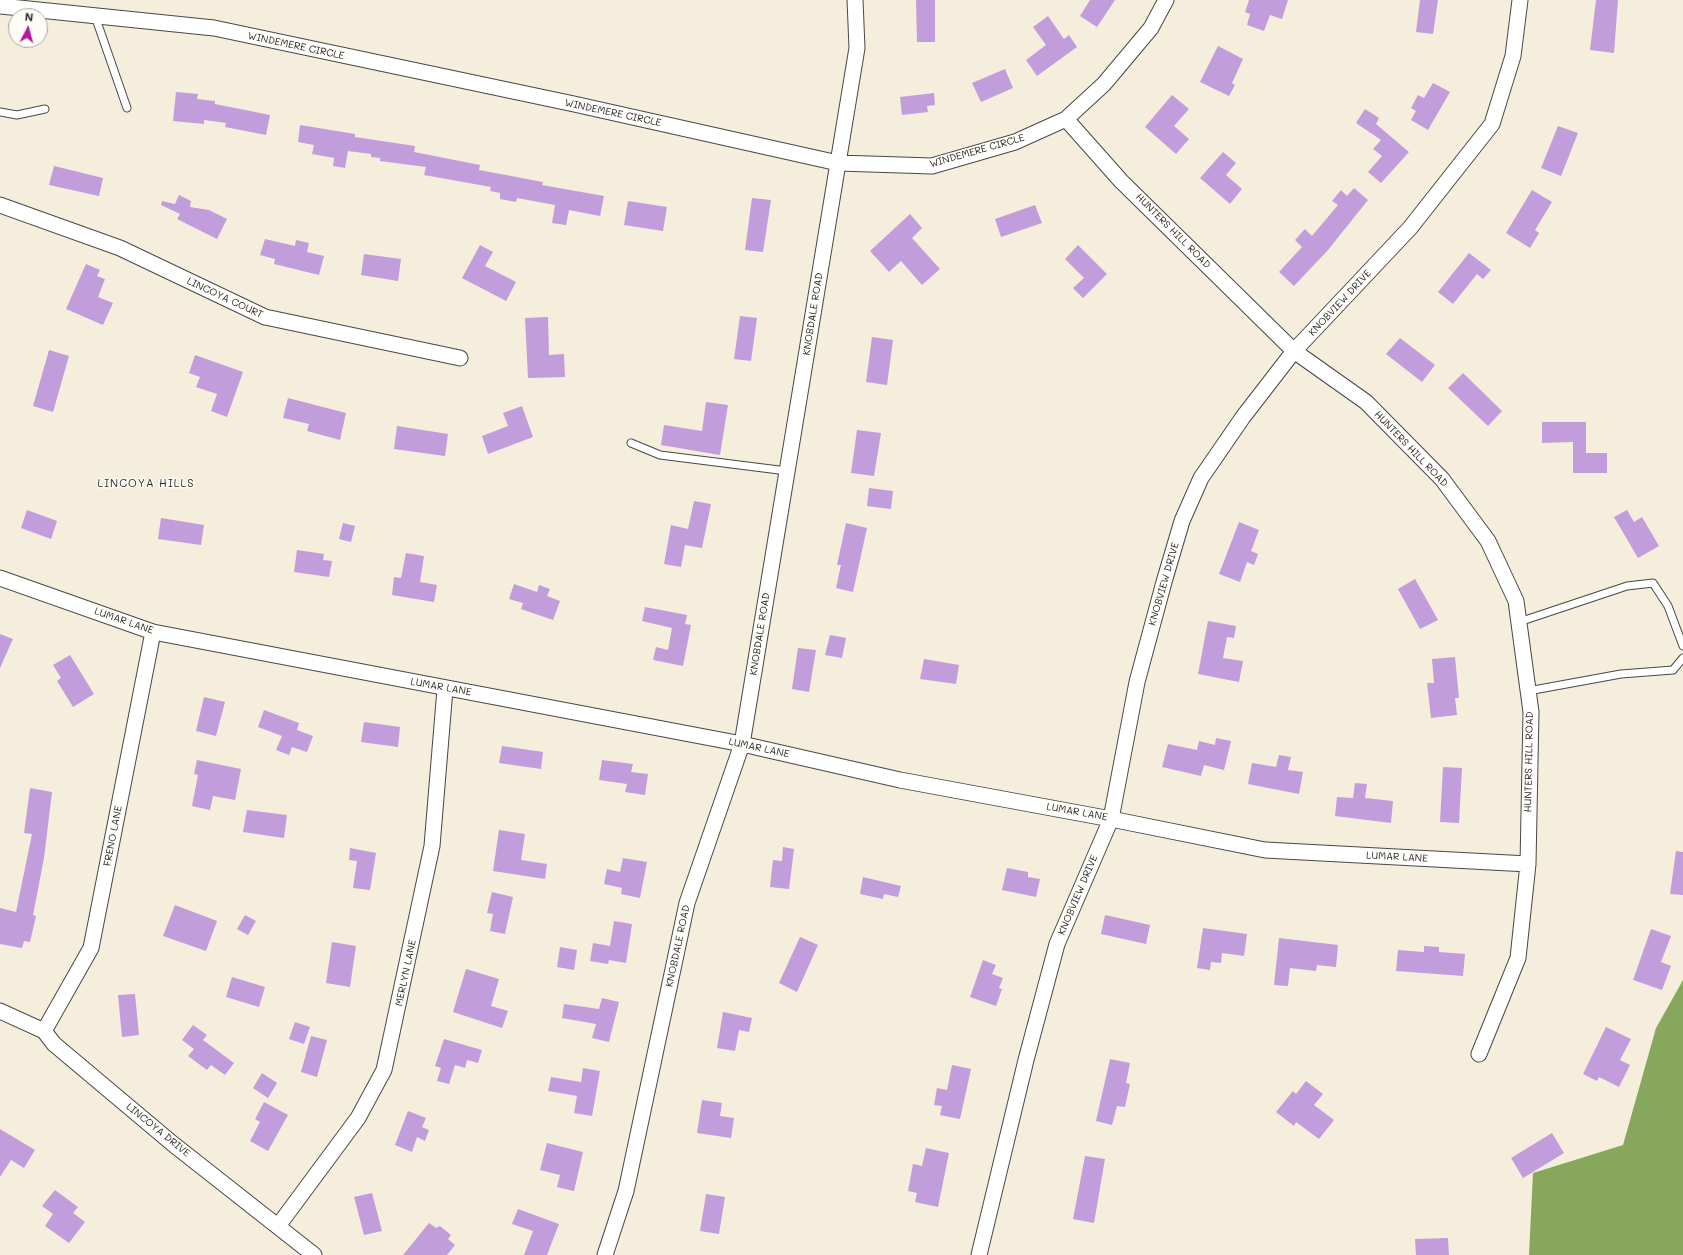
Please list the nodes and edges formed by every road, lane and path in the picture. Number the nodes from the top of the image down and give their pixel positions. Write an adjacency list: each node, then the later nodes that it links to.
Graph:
1 (856, 0): 10 (street, KNOBDALE ROAD)
2 (1166, 0): 9 (street, WINDEMERE CIRCLE)
3 (1520, 0): 12 (street, KNOBVIEW DRIVE)
4 (0, 6): 5 (street, WINDEMERE CIRCLE)
5 (95, 15): 6 (lane); 10 (street, WINDEMERE CIRCLE)
6 (127, 108)
7 (46, 109): 8 (lane)
8 (0, 112)
9 (1066, 119): 10 (street, WINDEMERE CIRCLE); 12 (street, HUNTERS HILL ROAD)
10 (838, 163): 15 (street, KNOBDALE ROAD)
11 (0, 205): 13 (street, LINCOYA COURT)
12 (1294, 351): 17 (street, HUNTERS HILL ROAD); 24 (street, KNOBVIEW DRIVE)
13 (460, 358)
14 (631, 443): 15 (lane)
15 (787, 471): 23 (street, KNOBDALE ROAD)
16 (0, 578): 18 (street, LUMAR LANE)
17 (1519, 622): 19 (lane); 22 (street, HUNTERS HILL ROAD)
18 (154, 632): 21 (street, LUMAR LANE); 27 (street, FRENO LANE)
19 (1683, 646)
20 (1683, 658): 22 (lane)
21 (445, 688): 23 (street, LUMAR LANE); 29 (street, MERLYN LANE)
22 (1528, 691): 25 (street, HUNTERS HILL ROAD)
23 (742, 744): 24 (street, LUMAR LANE); 31 (street, KNOBDALE ROAD)
24 (1111, 818): 25 (street, LUMAR LANE); 32 (street, KNOBVIEW DRIVE)
25 (1528, 864): 28 (street, HUNTERS HILL ROAD)
26 (0, 1011): 27 (street, LINCOYA DRIVE)
27 (44, 1031): 29 (street, LINCOYA DRIVE)
28 (1479, 1054)
29 (278, 1226): 30 (street, LINCOYA DRIVE)
30 (314, 1255)
31 (605, 1255)
32 (979, 1255)

